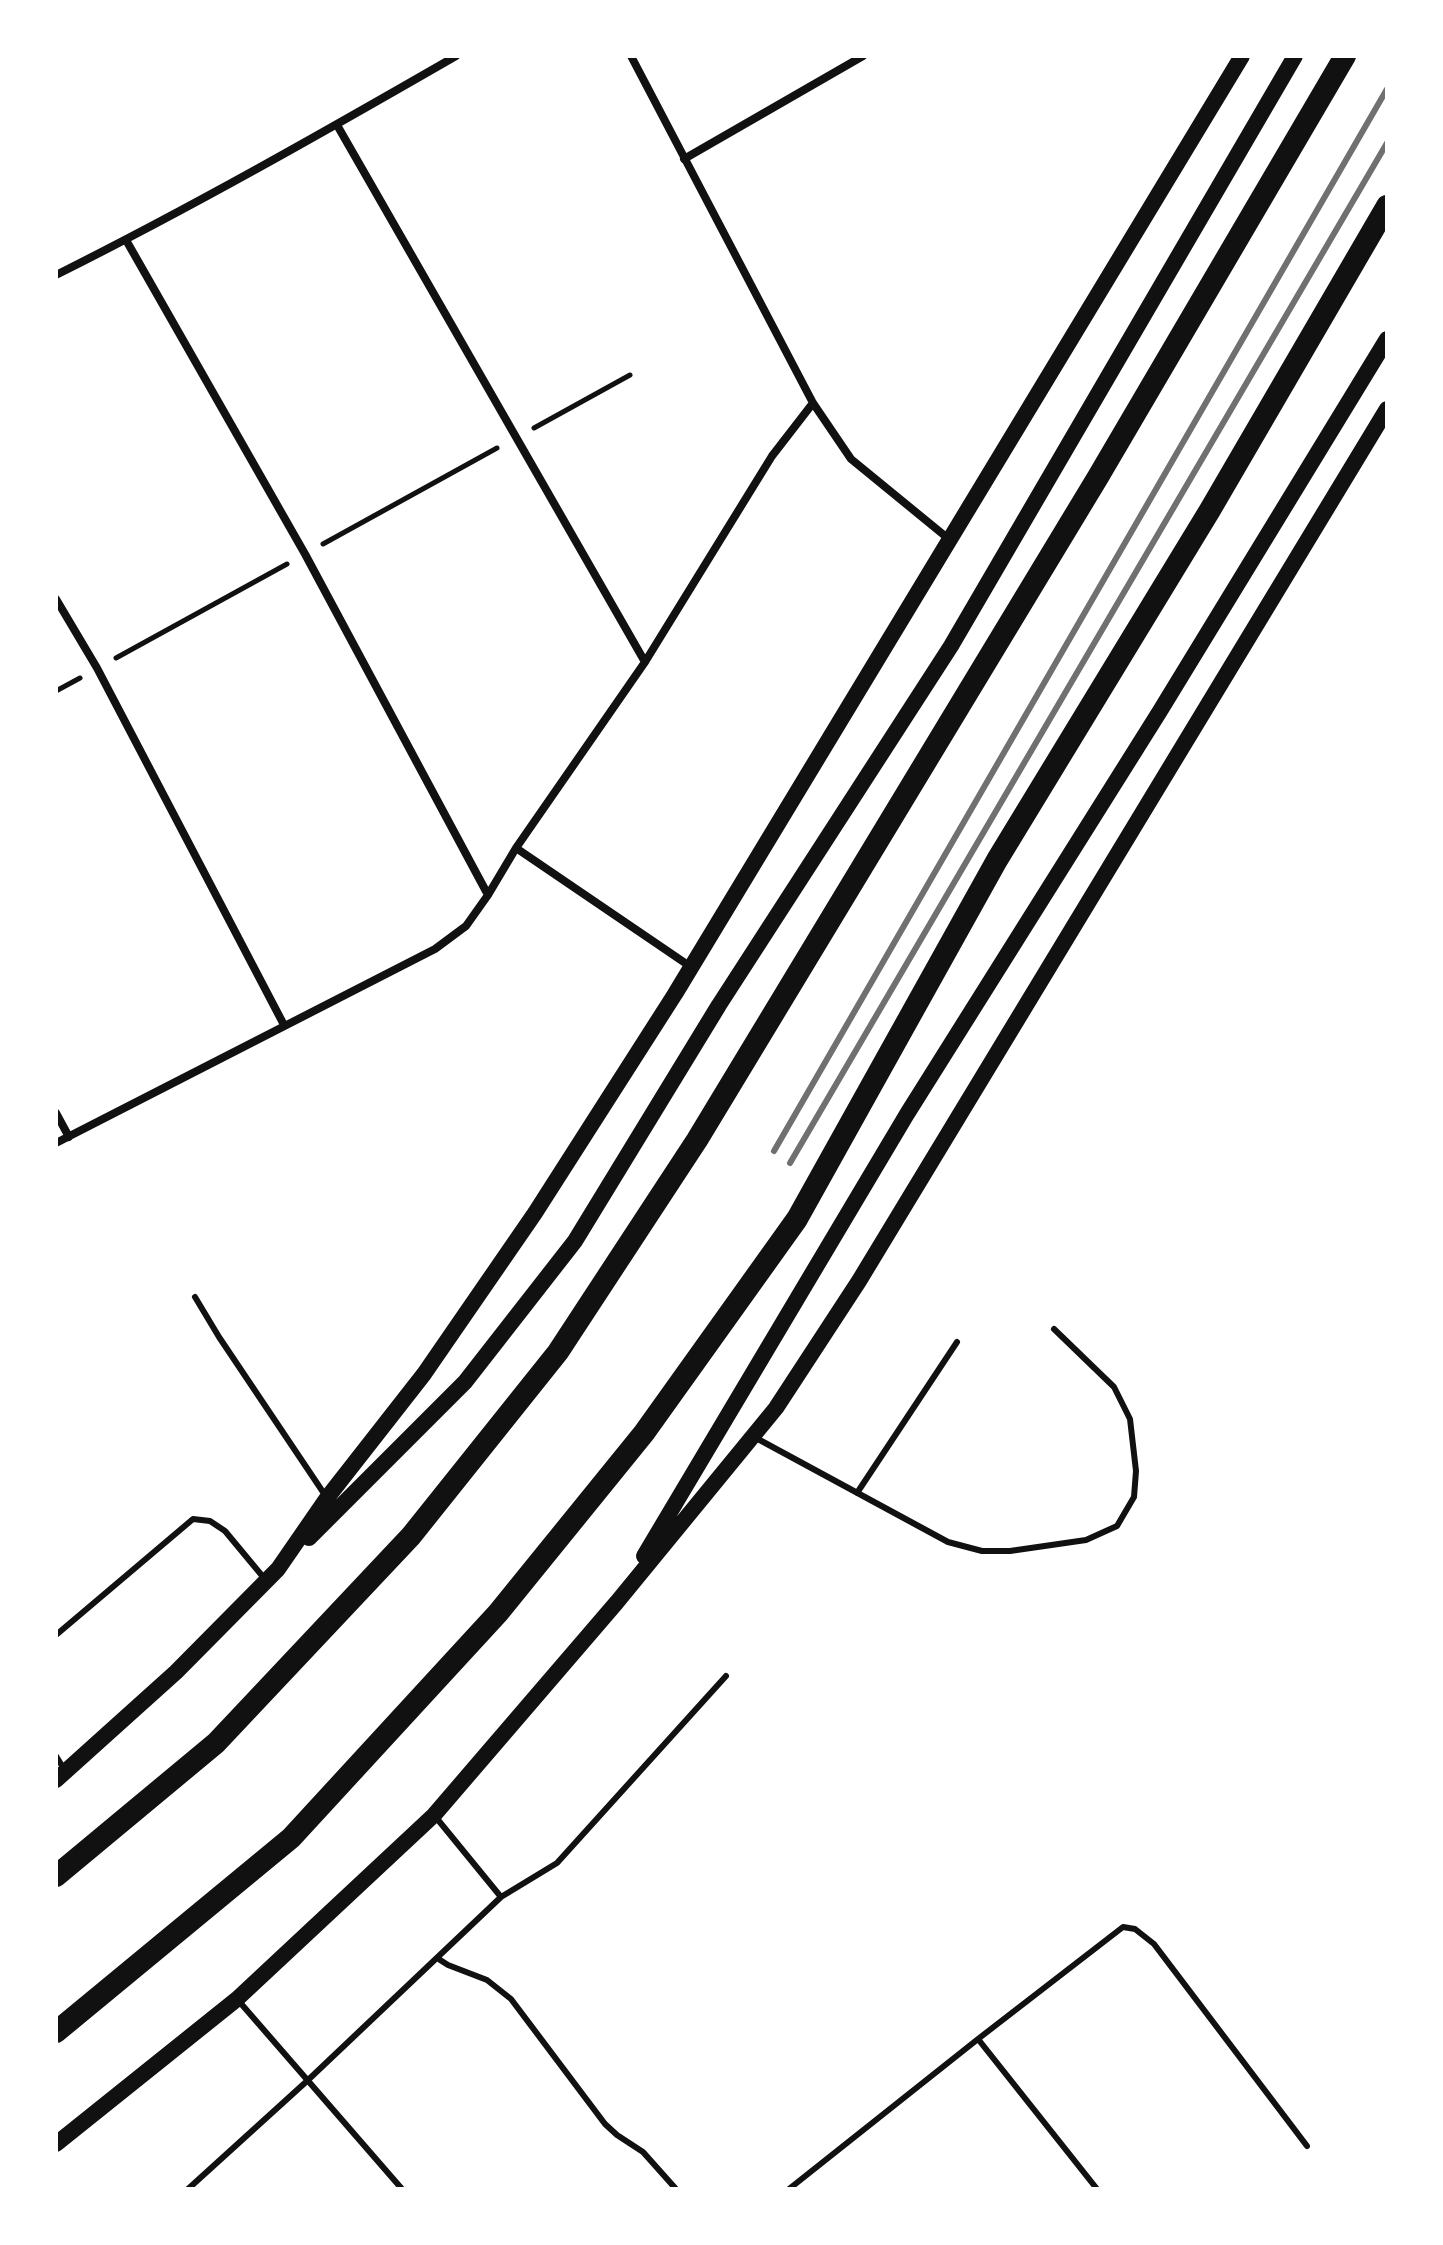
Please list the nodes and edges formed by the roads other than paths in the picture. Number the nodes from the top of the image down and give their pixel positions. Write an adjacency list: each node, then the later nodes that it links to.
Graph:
1 (456, 56): 7 (street)
2 (631, 56): 8 (street)
3 (863, 56): 8 (street)
4 (1242, 56): 15 (main road)
5 (1295, 56): 31 (main road)
6 (1345, 56): 38 (highway)
7 (337, 125): 10 (street); 17 (street)
8 (684, 159): 13 (street)
9 (1387, 206): 42 (highway)
10 (126, 240): 11 (street); 19 (street)
11 (56, 275)
12 (1387, 339): 32 (main road)
13 (813, 403): 15 (street); 17 (street)
14 (1387, 409): 28 (main road)
15 (950, 540): 20 (main road)
16 (56, 599): 21 (street)
17 (645, 662): 18 (street)
18 (516, 848): 19 (street); 20 (street)
19 (488, 895): 21 (street)
20 (691, 967): 30 (main road)
21 (284, 1025): 23 (street)
22 (56, 1113): 23 (street)
23 (69, 1137): 24 (street)
24 (56, 1143)
25 (195, 1297): 30 (lane)
26 (1054, 1329): 29 (lane)
27 (957, 1342): 29 (lane)
28 (753, 1436): 29 (lane); 32 (main road)
29 (857, 1493)
30 (327, 1498): 31 (main road)
31 (272, 1574): 33 (lane); 36 (main road)
32 (617, 1602): 37 (main road)
33 (56, 1635)
34 (726, 1676): 39 (lane)
35 (56, 1756): 36 (lane)
36 (61, 1776)
37 (434, 1815): 39 (lane); 41 (main road)
38 (56, 1876)
39 (501, 1897): 40 (lane)
40 (437, 1958): 44 (lane); 49 (lane)
41 (237, 1999): 44 (lane); 45 (main road)
42 (56, 2032)
43 (978, 2039): 46 (lane); 50 (lane); 51 (lane)
44 (307, 2081): 47 (lane); 48 (lane)
45 (56, 2144)
46 (1307, 2146)
47 (188, 2189)
48 (402, 2189)
49 (676, 2189)
50 (789, 2189)
51 (1097, 2189)

